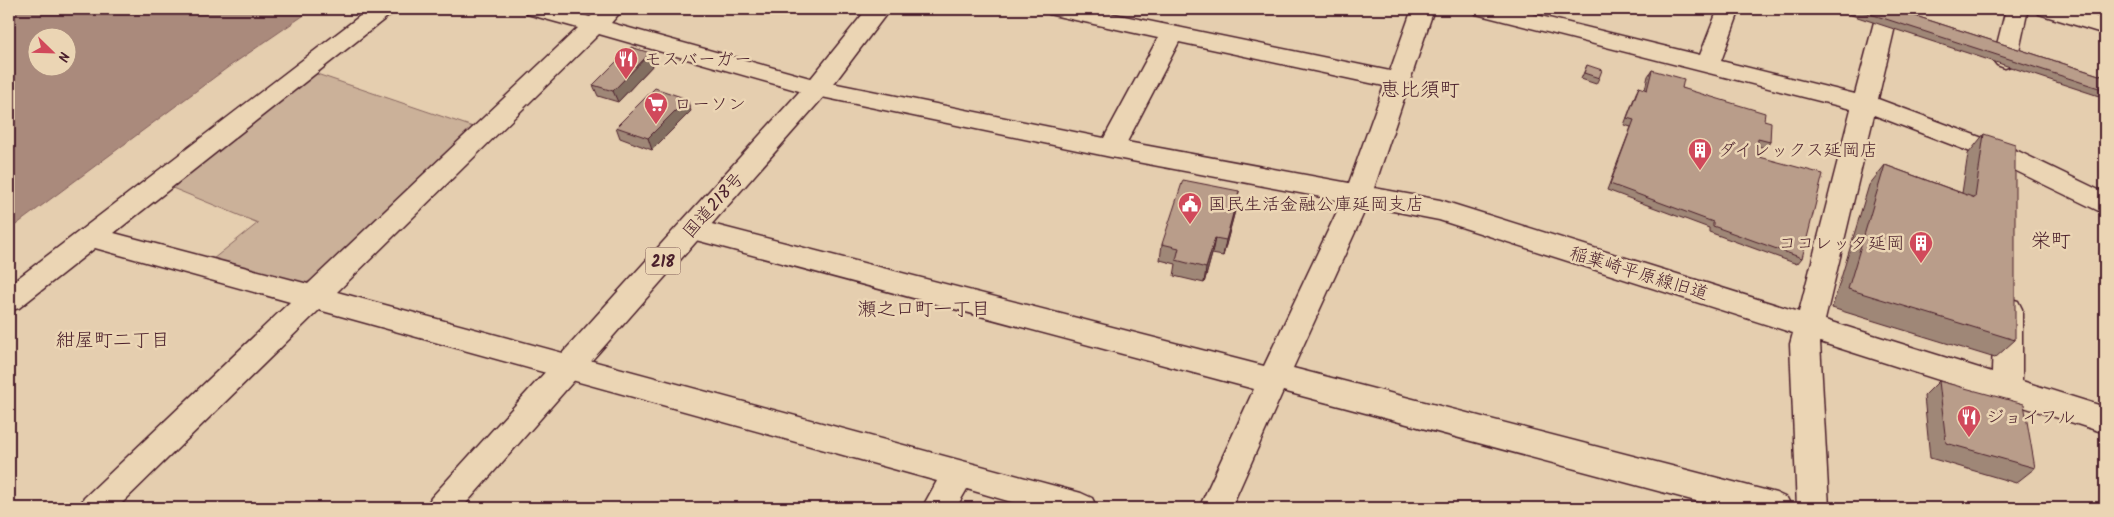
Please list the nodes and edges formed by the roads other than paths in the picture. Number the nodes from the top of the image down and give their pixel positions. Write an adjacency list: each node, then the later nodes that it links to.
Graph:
1 (383, 9): 27 (main road)
2 (535, 9): 13 (main road, 稲葉崎平原線旧道)
3 (612, 9): 13 (main road)
4 (879, 9): 19 (main road, 国道218号 / 218)
5 (1057, 9): 15 (main road)
6 (1423, 9): 18 (main road)
7 (1484, 9): 11 (main road)
8 (1729, 9): 17 (main road)
9 (2017, 9): 16 (main road)
10 (2047, 9): 14 (main road)
11 (1555, 17): 17 (main road)
12 (1885, 22): 20 (main road)
13 (594, 27): 19 (main road, 稲葉崎平原線旧道); 29 (main road)
14 (2105, 27)
15 (1172, 33): 18 (main road); 21 (main road)
16 (2005, 60)
17 (1708, 65): 20 (main road)
18 (1399, 81): 24 (main road)
19 (817, 88): 21 (main road, 稲葉崎平原線旧道); 26 (main road, 国道218号 / 218)
20 (1864, 103): 22 (main road); 31 (main road)
21 (1111, 148): 24 (main road, 稲葉崎平原線旧道)
22 (2011, 158): 23 (main road); 25 (main road)
23 (2010, 187)
24 (1358, 196): 31 (main road, 稲葉崎平原線旧道); 33 (main road)
25 (2105, 204)
26 (692, 229): 32 (main road, 国道218号 / 218); 33 (main road)
27 (89, 236): 29 (main road); 30 (main road)
28 (2008, 283): 34 (main road)
29 (313, 297): 32 (main road); 37 (main road)
30 (9, 300)
31 (1809, 326): 34 (main road, 稲葉崎平原線旧道); 43 (main road)
32 (567, 366): 36 (main road); 38 (main road, 国道218号 / 218)
33 (1273, 379): 41 (main road); 42 (main road)
34 (2007, 389): 35 (main road, 稲葉崎平原線旧道)
35 (2105, 420)
36 (960, 473): 39 (main road); 40 (main road)
37 (95, 508)
38 (442, 508)
39 (938, 508)
40 (1082, 508)
41 (1216, 508)
42 (1776, 508)
43 (1813, 508)

